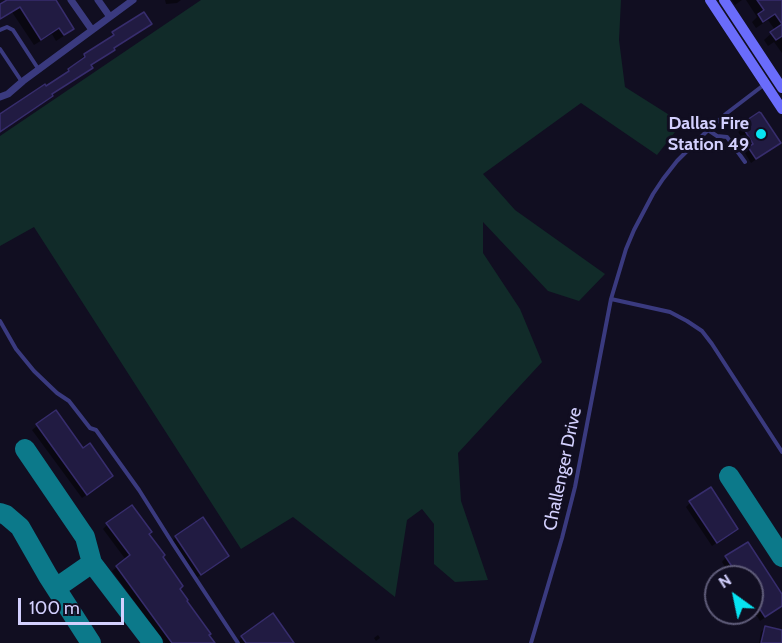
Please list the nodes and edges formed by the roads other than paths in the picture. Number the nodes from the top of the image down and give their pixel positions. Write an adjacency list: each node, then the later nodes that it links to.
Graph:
1 (71, 0): 8 (street)
2 (98, 0): 6 (street)
3 (133, 0): 6 (street)
4 (710, 0): 11 (main road)
5 (724, 0): 11 (main road)
6 (110, 17): 8 (street)
7 (0, 30): 10 (lane)
8 (92, 30): 10 (street)
9 (0, 49): 12 (lane)
10 (39, 70): 12 (street)
11 (774, 78): 13 (main road); 15 (main road); 16 (lane, Challenger Drive)
12 (22, 82): 14 (street)
13 (782, 88)
14 (0, 97)
15 (782, 109)
16 (708, 130): 17 (lane); 18 (lane, Challenger Drive)
17 (745, 162)
18 (611, 299): 20 (lane); 22 (lane, Challenger Drive)
19 (0, 321): 21 (lane)
20 (782, 452)
21 (238, 643)
22 (531, 643)

